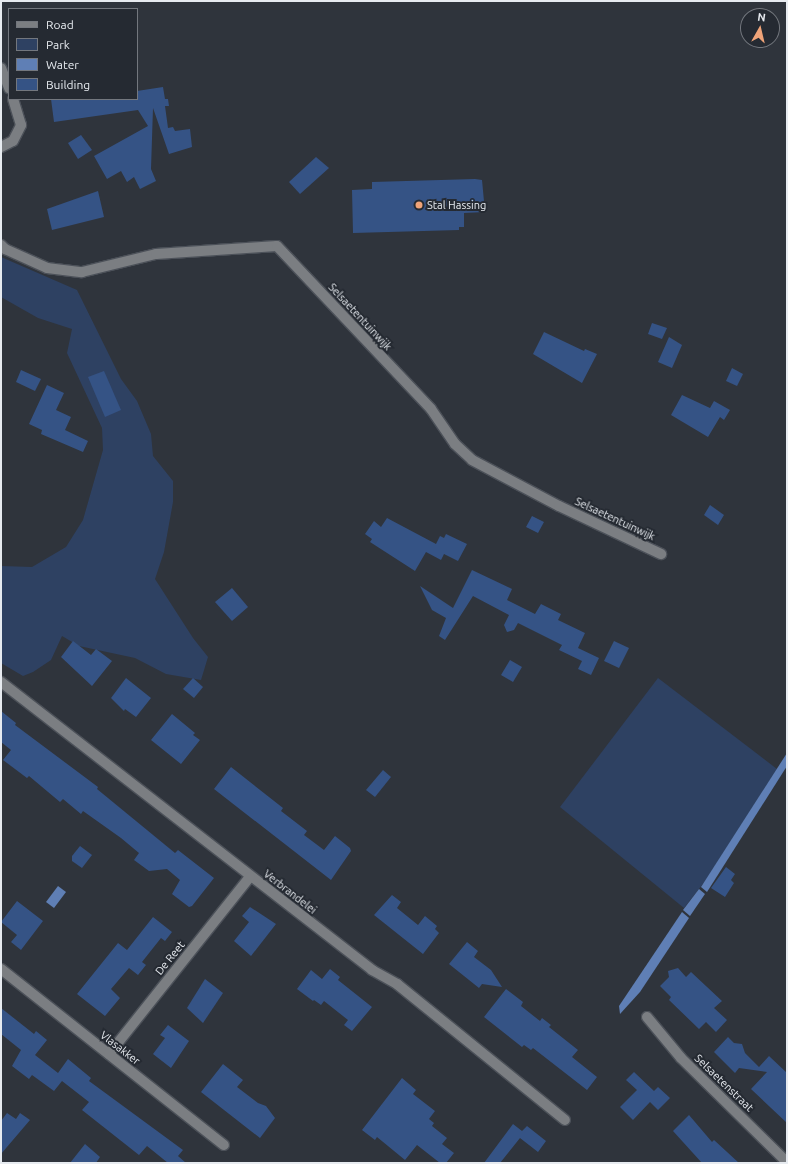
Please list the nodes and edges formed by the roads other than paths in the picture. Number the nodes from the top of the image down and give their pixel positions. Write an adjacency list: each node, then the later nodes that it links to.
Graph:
1 (1, 68): 2 (street)
2 (8, 86)
3 (13, 100): 4 (street)
4 (1, 147)
5 (1, 244): 6 (street, Selsaetentuinwijk)
6 (661, 554)
7 (1, 682): 8 (street, Verbrandelei)
8 (250, 877): 11 (street, De Reet); 12 (street, Verbrandelei)
9 (1, 969): 11 (street, Vlasakker)
10 (647, 1017): 14 (street, Selsaetenstraat)
11 (109, 1054): 13 (street, Vlasakker)
12 (565, 1120)
13 (224, 1145)
14 (787, 1162)

